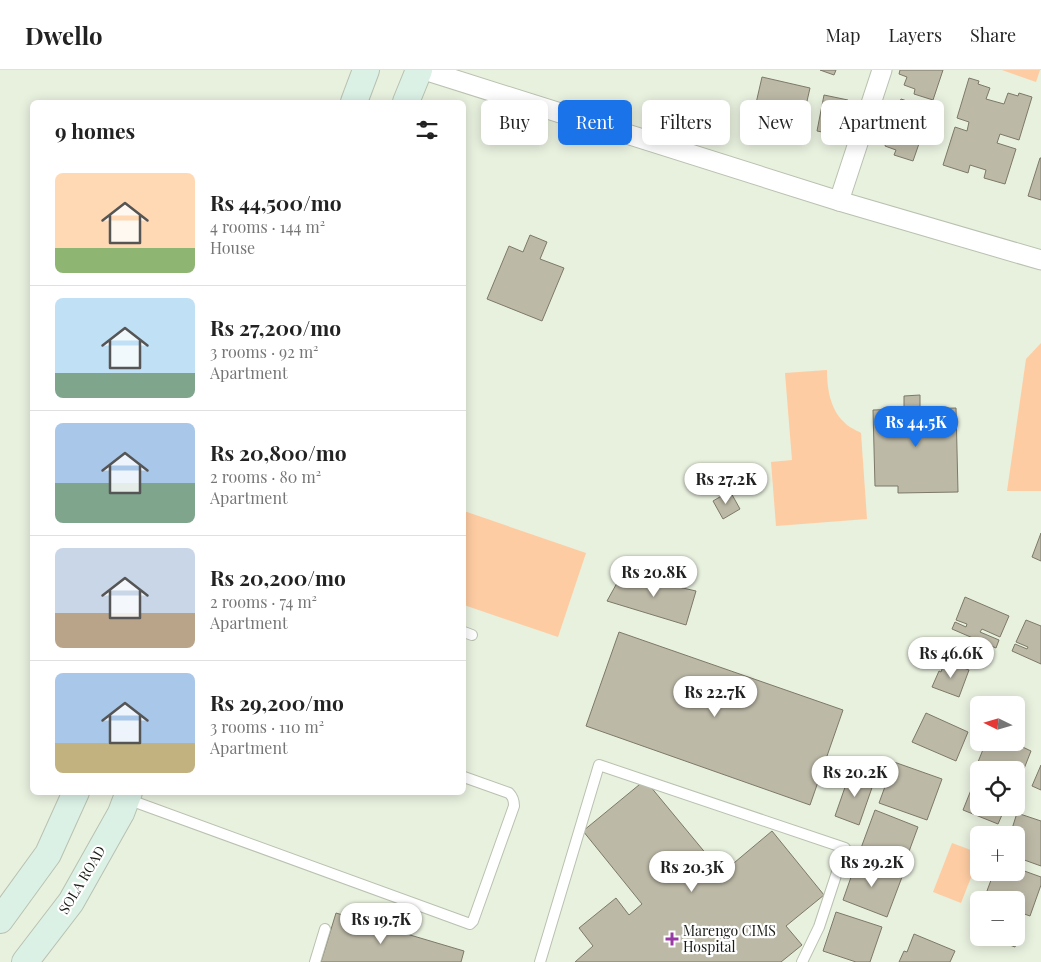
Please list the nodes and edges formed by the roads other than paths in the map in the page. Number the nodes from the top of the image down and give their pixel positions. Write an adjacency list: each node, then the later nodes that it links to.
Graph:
1 (366, 70): 5 (main road)
2 (419, 70): 6 (main road)
3 (424, 70): 7 (street)
4 (882, 70): 7 (street)
5 (355, 100)
6 (407, 100)
7 (839, 201): 8 (street)
8 (1041, 260)
9 (466, 778): 11 (lane)
10 (75, 795): 12 (main road)
11 (127, 796): 14 (main road, SOLA ROAD)
12 (0, 920)
13 (325, 929): 15 (lane)
14 (25, 962)
15 (315, 962)
16 (540, 962): 17 (lane)
17 (802, 962)

